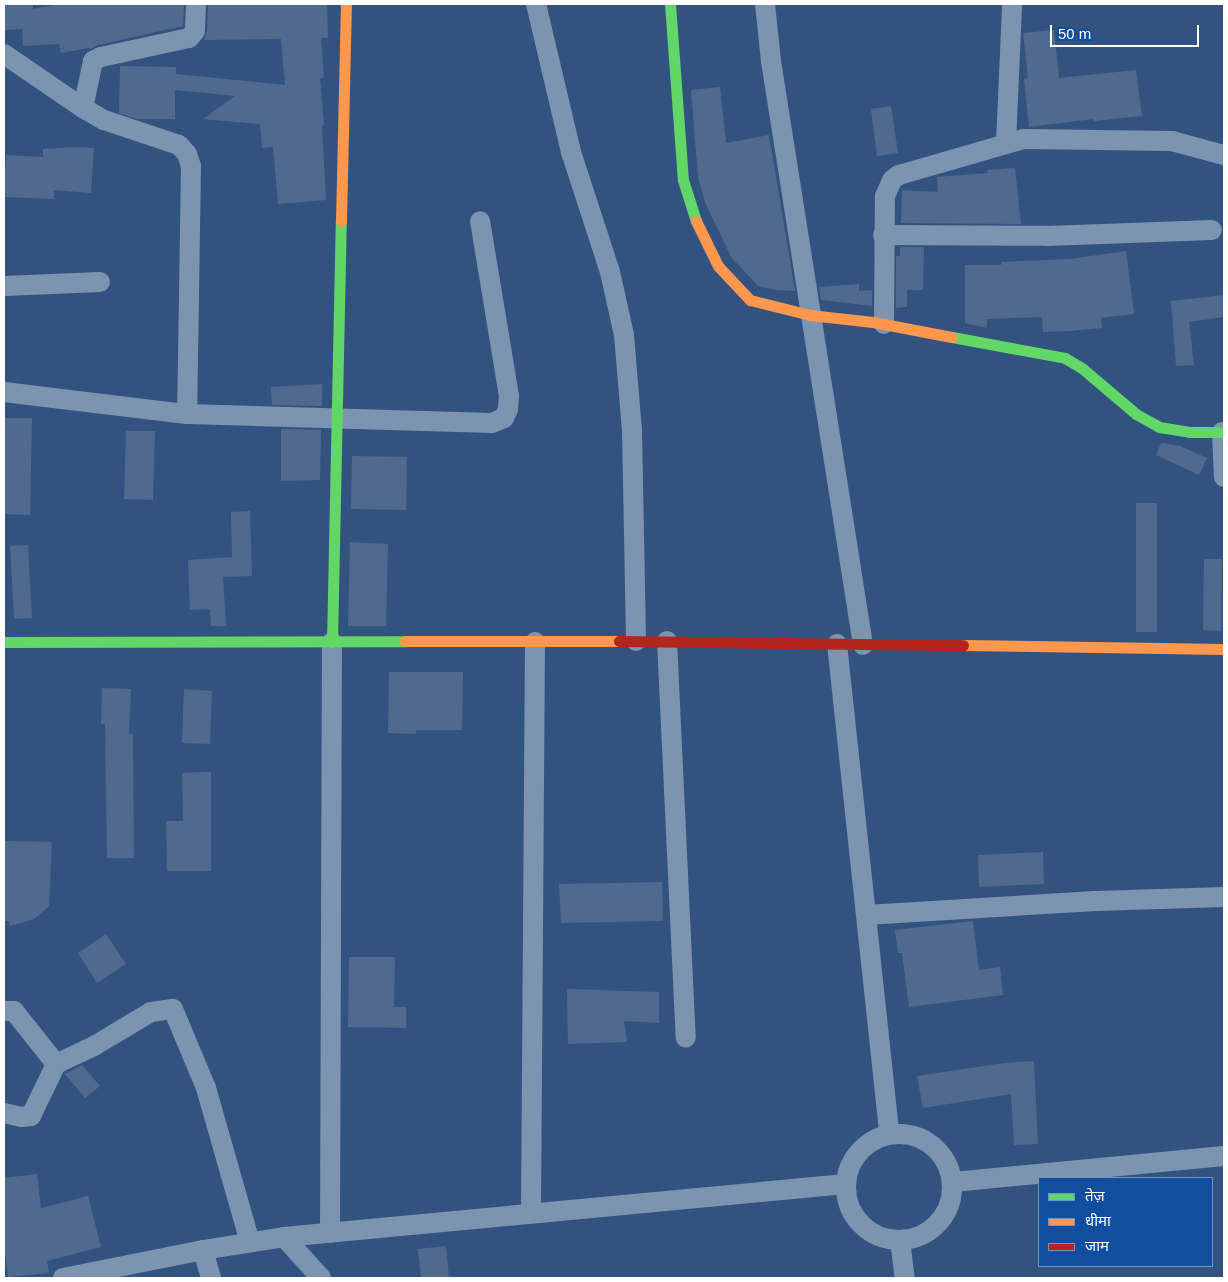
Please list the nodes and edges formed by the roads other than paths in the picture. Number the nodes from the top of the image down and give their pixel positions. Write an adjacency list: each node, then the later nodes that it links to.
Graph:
1 (196, 4): 8 (street)
2 (346, 4): 20 (street)
3 (536, 4): 23 (street)
4 (670, 4): 16 (street)
5 (765, 4): 16 (street)
6 (1014, 5): 9 (street)
7 (4, 54): 8 (street)
8 (83, 108): 19 (street)
9 (1006, 144): 10 (street); 13 (street)
10 (1224, 155)
11 (480, 221): 20 (street)
12 (1212, 230): 13 (street)
13 (883, 235): 17 (street)
14 (100, 282): 15 (street)
15 (4, 286)
16 (810, 315): 17 (street); 29 (street)
17 (884, 324): 21 (street)
18 (4, 392): 19 (street)
19 (186, 414): 20 (street)
20 (337, 420): 26 (street)
21 (1223, 432): 22 (street)
22 (1224, 477)
23 (636, 641): 24 (street); 27 (street)
24 (666, 641): 28 (street); 34 (street)
25 (4, 642): 26 (street)
26 (332, 642): 27 (street); 42 (street)
27 (535, 642): 41 (street)
28 (837, 644): 29 (street); 32 (street)
29 (863, 644): 30 (street)
30 (1224, 649)
31 (1224, 897): 32 (street)
32 (866, 915): 37 (street)
33 (4, 1011): 35 (street)
34 (686, 1038)
35 (56, 1064): 36 (street); 45 (street)
36 (4, 1113)
37 (889, 1134): 39 (street); 40 (street)
38 (1224, 1156): 39 (street)
39 (953, 1182): 44 (street)
40 (846, 1184): 41 (street); 44 (street)
41 (531, 1213): 42 (street)
42 (330, 1233): 43 (street)
43 (284, 1236): 45 (street); 49 (street)
44 (900, 1240): 50 (street)
45 (250, 1242): 46 (street)
46 (203, 1250): 47 (street); 48 (street)
47 (63, 1278)
48 (211, 1278)
49 (321, 1278)
50 (905, 1278)

